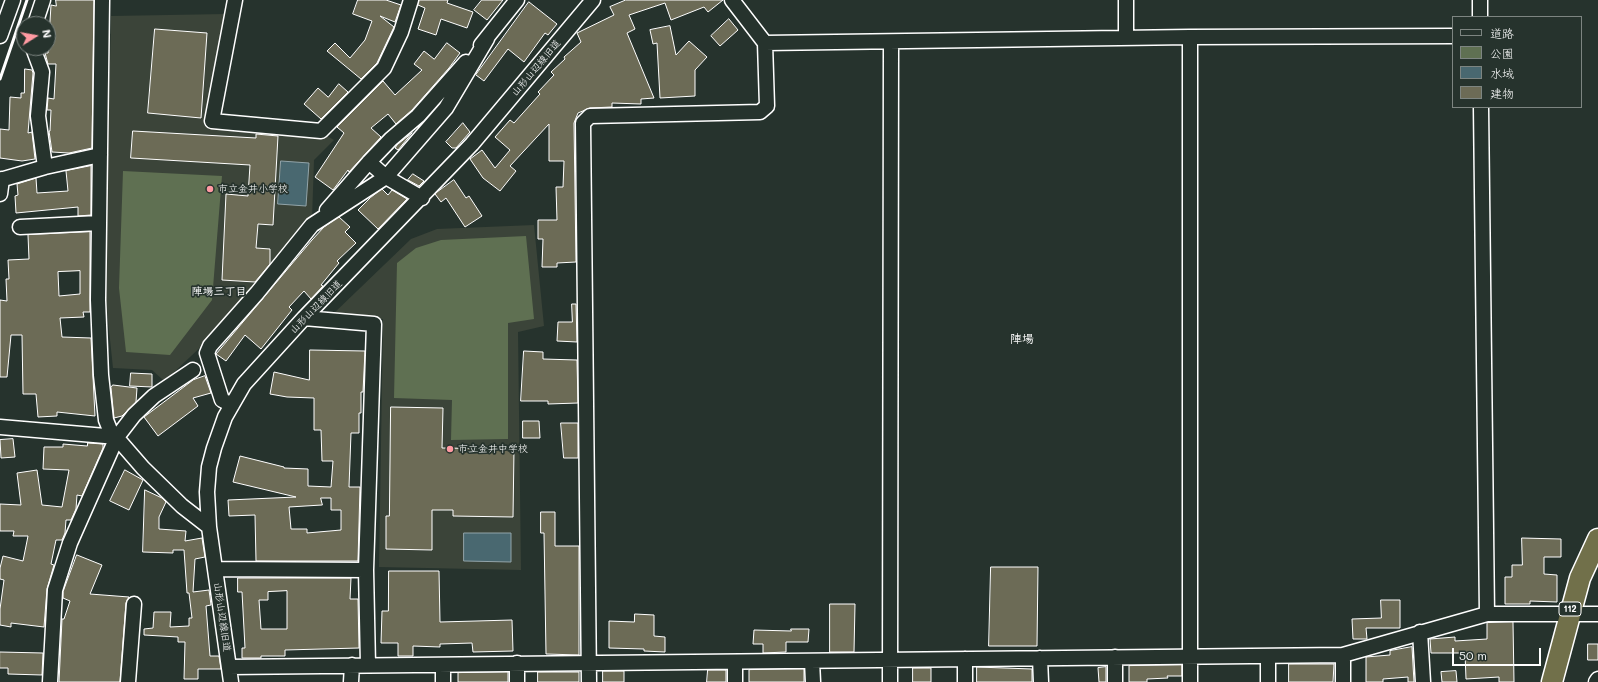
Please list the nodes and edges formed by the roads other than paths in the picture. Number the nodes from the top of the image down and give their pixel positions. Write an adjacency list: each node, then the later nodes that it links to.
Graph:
1 (13, 0): 13 (street)
2 (43, 0): 11 (street)
3 (102, 0): 22 (street)
4 (234, 0): 5 (street)
5 (411, 0)
6 (517, 0): 17 (street)
7 (593, 0): 28 (street, 山形山辺線旧道)
8 (732, 0): 19 (street)
9 (1126, 0): 16 (street)
10 (1480, 0): 12 (street)
11 (38, 16)
12 (1480, 16)
13 (0, 36)
14 (1452, 36): 15 (street)
15 (1190, 37): 16 (street); 49 (street)
16 (1126, 38): 18 (street)
17 (487, 39): 23 (street); 25 (street)
18 (891, 42): 19 (street); 52 (street)
19 (765, 43): 56 (street)
20 (36, 56): 24 (street)
21 (1481, 108): 42 (street)
22 (100, 154): 24 (street); 29 (street)
23 (369, 162): 25 (street); 30 (street)
24 (45, 167): 26 (street)
25 (386, 177): 28 (street); 30 (street)
26 (1, 179): 27 (street)
27 (0, 194)
28 (422, 198): 32 (street, 山形山辺線旧道)
29 (99, 223): 31 (street); 36 (street)
30 (312, 225): 34 (street)
31 (20, 227)
32 (304, 318): 34 (street, 山形山辺線旧道); 40 (street)
33 (193, 370): 36 (street)
34 (232, 405): 37 (street, 山形山辺線旧道)
35 (0, 427): 36 (street)
36 (117, 437): 37 (street); 62 (street)
37 (209, 527): 39 (street, 山形山辺線旧道)
38 (1598, 539): 43 (highway, 112)
39 (216, 569): 40 (street); 60 (street, 山形山辺線旧道)
40 (366, 570): 58 (street)
41 (134, 604): 63 (street)
42 (1487, 614): 43 (street); 45 (street)
43 (1569, 614): 44 (street); 79 (highway, 112)
44 (1598, 614)
45 (1420, 632): 46 (street); 78 (street)
46 (1343, 655): 47 (street); 77 (street)
47 (1268, 656): 49 (street); 76 (street)
48 (1114, 657): 49 (street); 50 (street); 74 (street)
49 (1190, 657): 75 (street)
50 (1040, 658): 51 (street); 73 (street)
51 (964, 659): 52 (street); 72 (street)
52 (890, 660): 53 (street); 71 (street)
53 (812, 661): 54 (street); 70 (street)
54 (735, 662): 56 (street); 69 (street)
55 (517, 663): 56 (street); 59 (street); 67 (street)
56 (588, 663): 68 (street)
57 (352, 665): 58 (street); 60 (street); 65 (street)
58 (368, 665): 59 (street)
59 (443, 665): 66 (street)
60 (229, 667): 64 (street, 山形山辺線旧道)
61 (1598, 680): 80 (street)
62 (50, 682)
63 (128, 682)
64 (231, 682)
65 (351, 682)
66 (443, 682)
67 (517, 682)
68 (589, 682)
69 (735, 682)
70 (812, 682)
71 (890, 682)
72 (965, 682)
73 (1041, 682)
74 (1115, 682)
75 (1190, 682)
76 (1268, 682)
77 (1343, 682)
78 (1423, 682)
79 (1552, 682)
80 (1596, 682)

